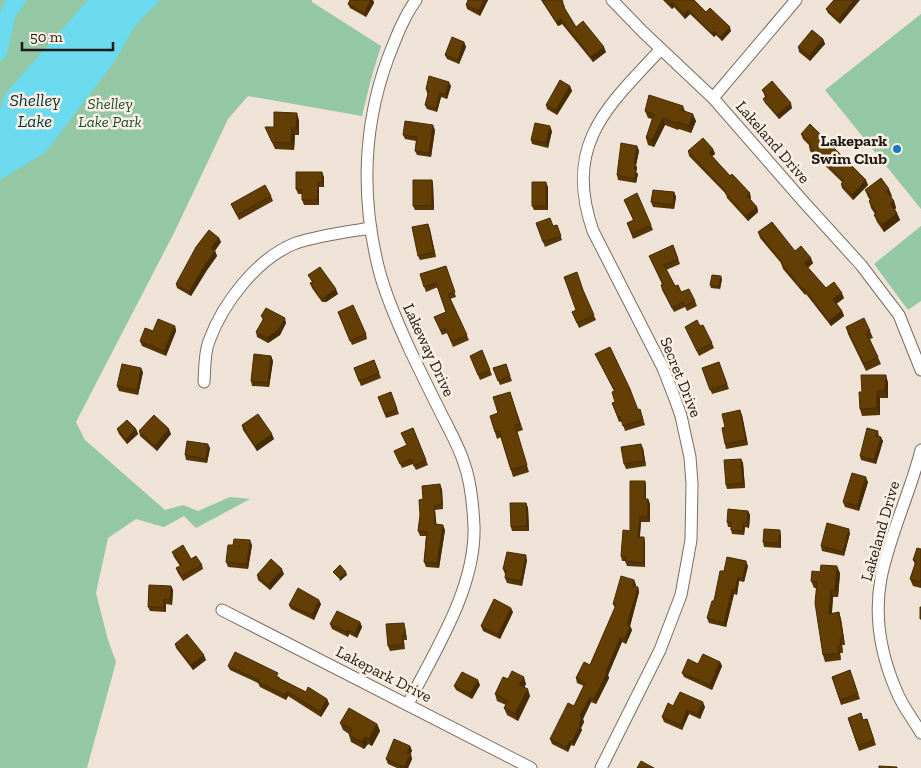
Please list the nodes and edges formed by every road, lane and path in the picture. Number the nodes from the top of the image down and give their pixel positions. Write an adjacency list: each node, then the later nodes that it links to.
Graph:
1 (416, 0): 6 (street, Lakeway Drive)
2 (612, 0): 4 (street, Lakeland Drive)
3 (796, 0): 5 (street)
4 (660, 49): 5 (street, Lakeland Drive); 14 (street, Secret Drive)
5 (713, 98): 7 (street, Lakeland Drive)
6 (371, 228): 8 (street); 11 (street, Lakeway Drive)
7 (921, 370)
8 (204, 382)
9 (921, 450): 12 (street, Lakeland Drive)
10 (222, 610): 11 (street, Lakepark Drive)
11 (408, 704): 13 (street, Lakepark Drive)
12 (921, 733)
13 (531, 768)
14 (601, 768)

